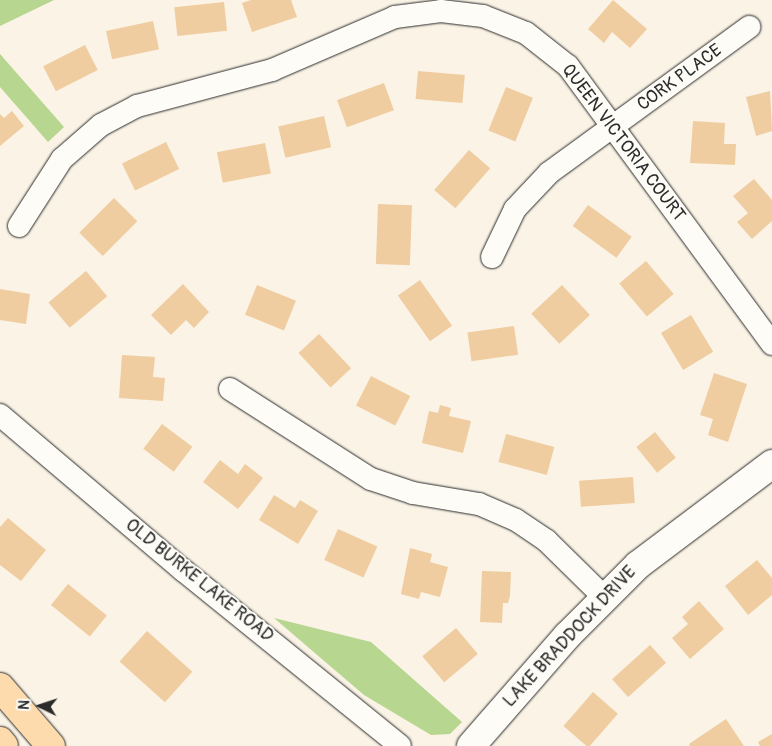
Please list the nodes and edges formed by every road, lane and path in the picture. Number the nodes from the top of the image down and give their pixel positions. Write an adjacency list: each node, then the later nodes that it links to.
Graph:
1 (749, 27): 2 (street, CORK PLACE)
2 (613, 126): 3 (street, QUEEN VICTORIA COURT); 4 (street, CORK PLACE); 5 (street, QUEEN VICTORIA COURT)
3 (19, 226)
4 (492, 257)
5 (772, 344)
6 (230, 389): 9 (street)
7 (0, 414): 14 (street, OLD BURKE LAKE ROAD)
8 (772, 464): 9 (street, LAKE BRADDOCK DRIVE)
9 (604, 597): 15 (street, LAKE BRADDOCK DRIVE)
10 (0, 687): 13 (main road)
11 (0, 742): 12 (main road)
12 (4, 746)
13 (51, 746)
14 (400, 746)
15 (471, 746)

